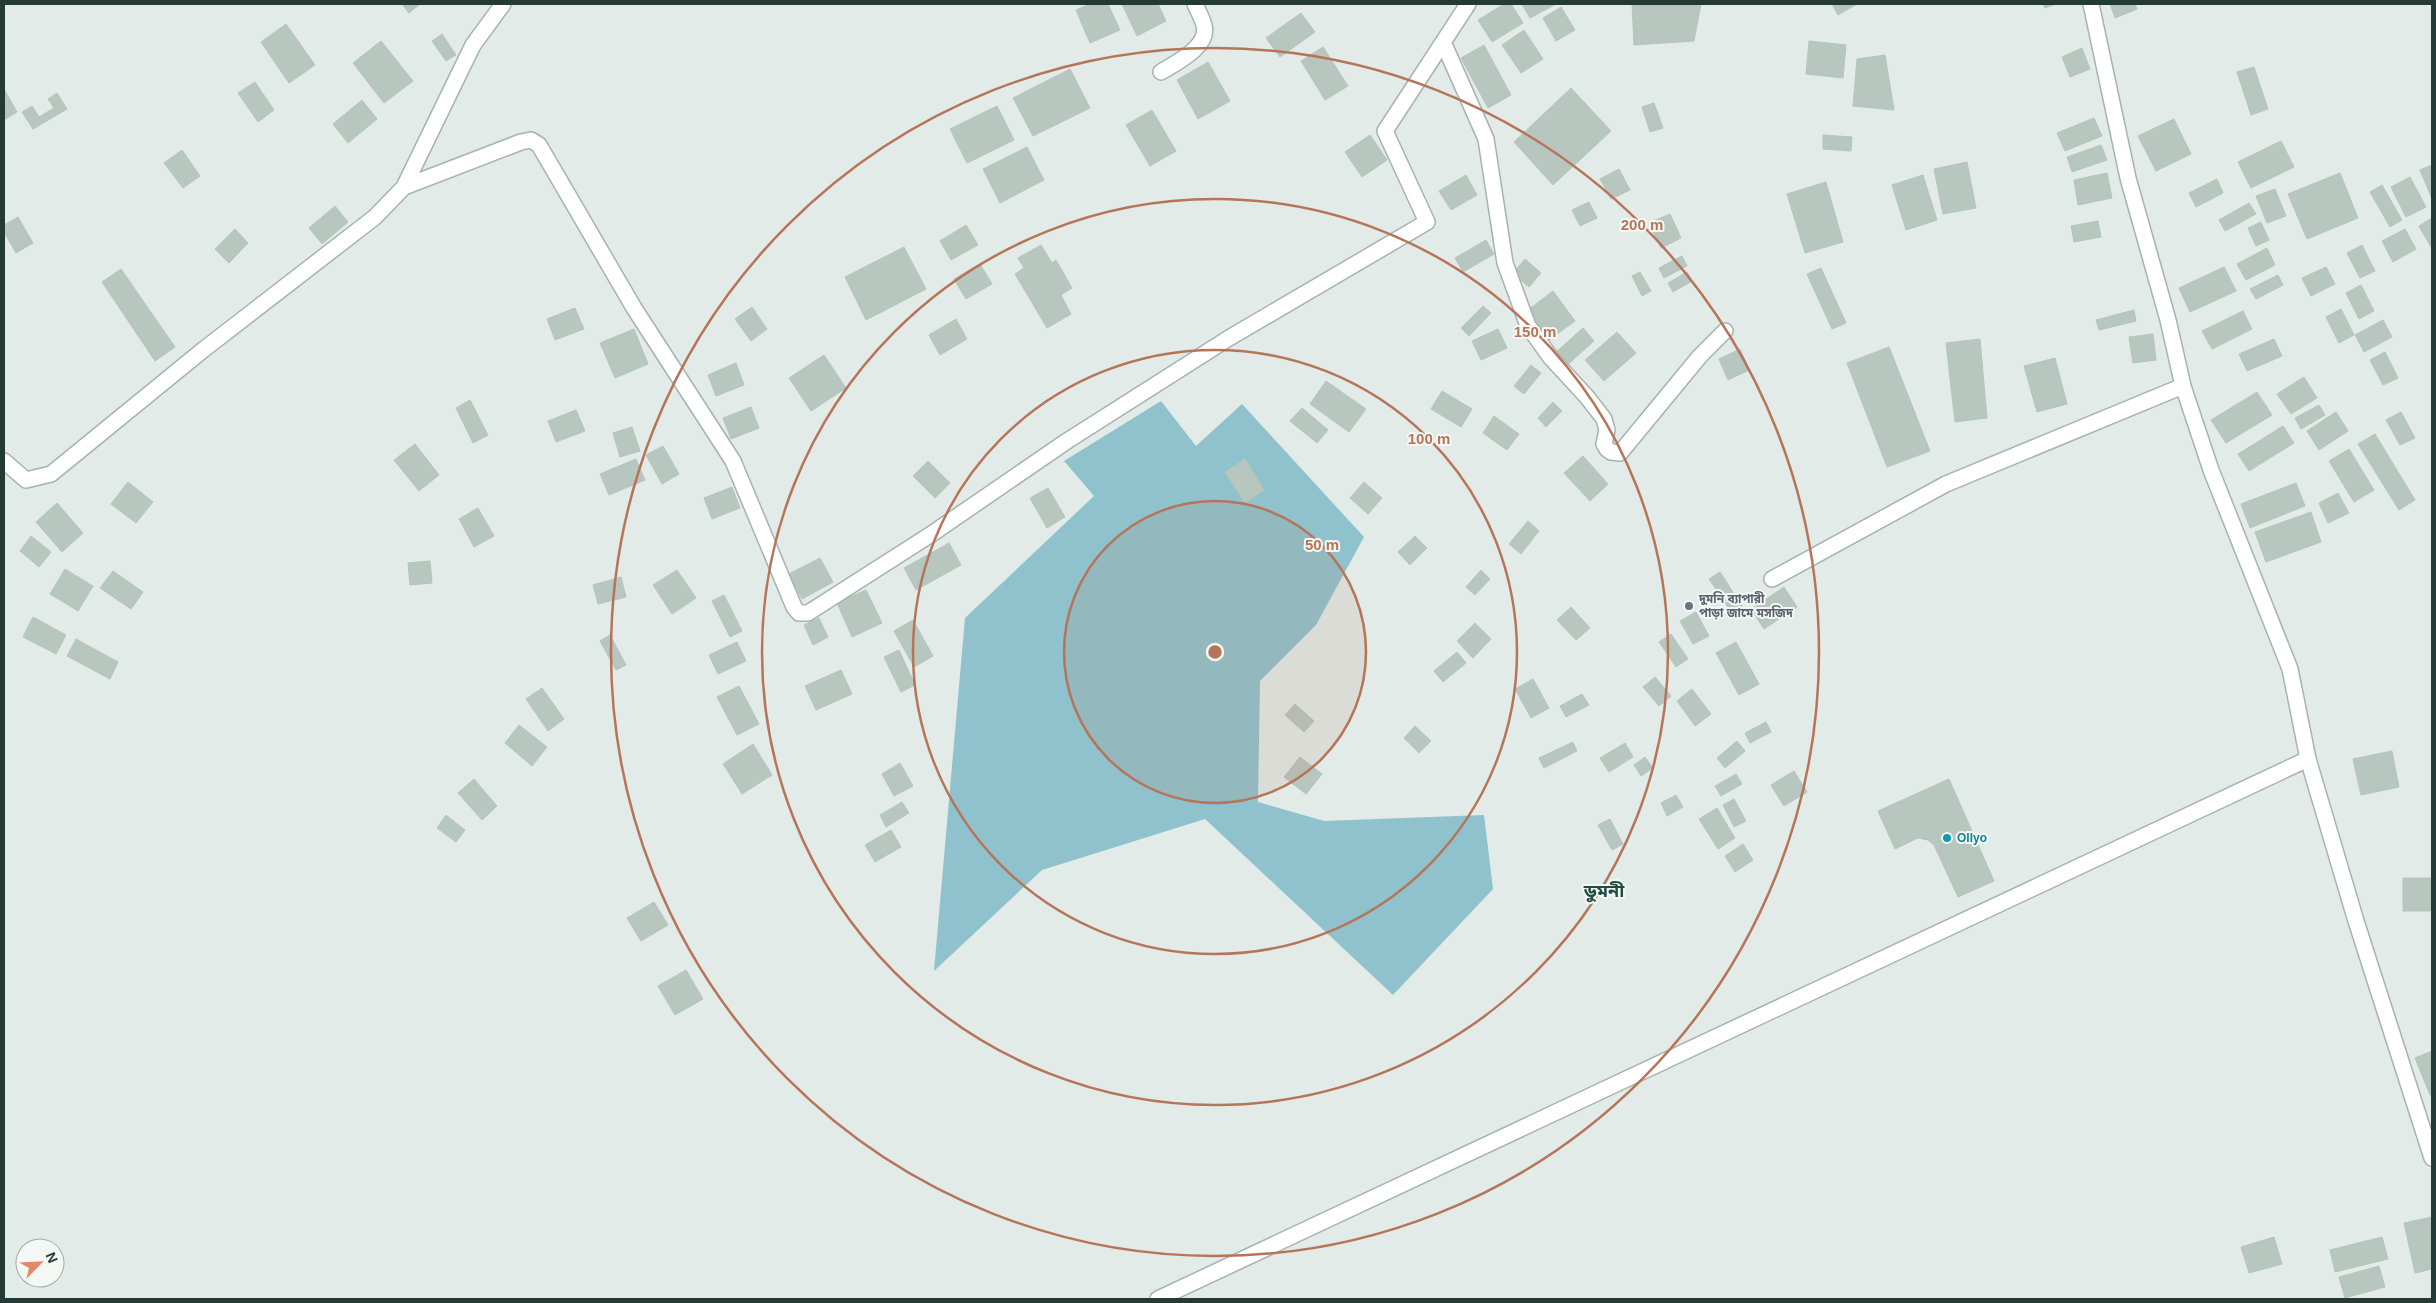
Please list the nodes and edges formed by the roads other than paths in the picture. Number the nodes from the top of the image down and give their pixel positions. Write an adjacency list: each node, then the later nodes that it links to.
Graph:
1 (503, 4): 7 (street)
2 (1194, 4): 6 (street)
3 (1468, 4): 5 (street)
4 (2091, 4): 9 (street)
5 (1442, 42): 7 (street); 8 (street)
6 (1161, 72)
7 (404, 187): 10 (street)
8 (1725, 331)
9 (2183, 386): 11 (street); 12 (street)
10 (4, 461)
11 (1772, 579)
12 (2308, 759): 13 (street); 14 (street)
13 (2432, 1158)
14 (1158, 1299)

